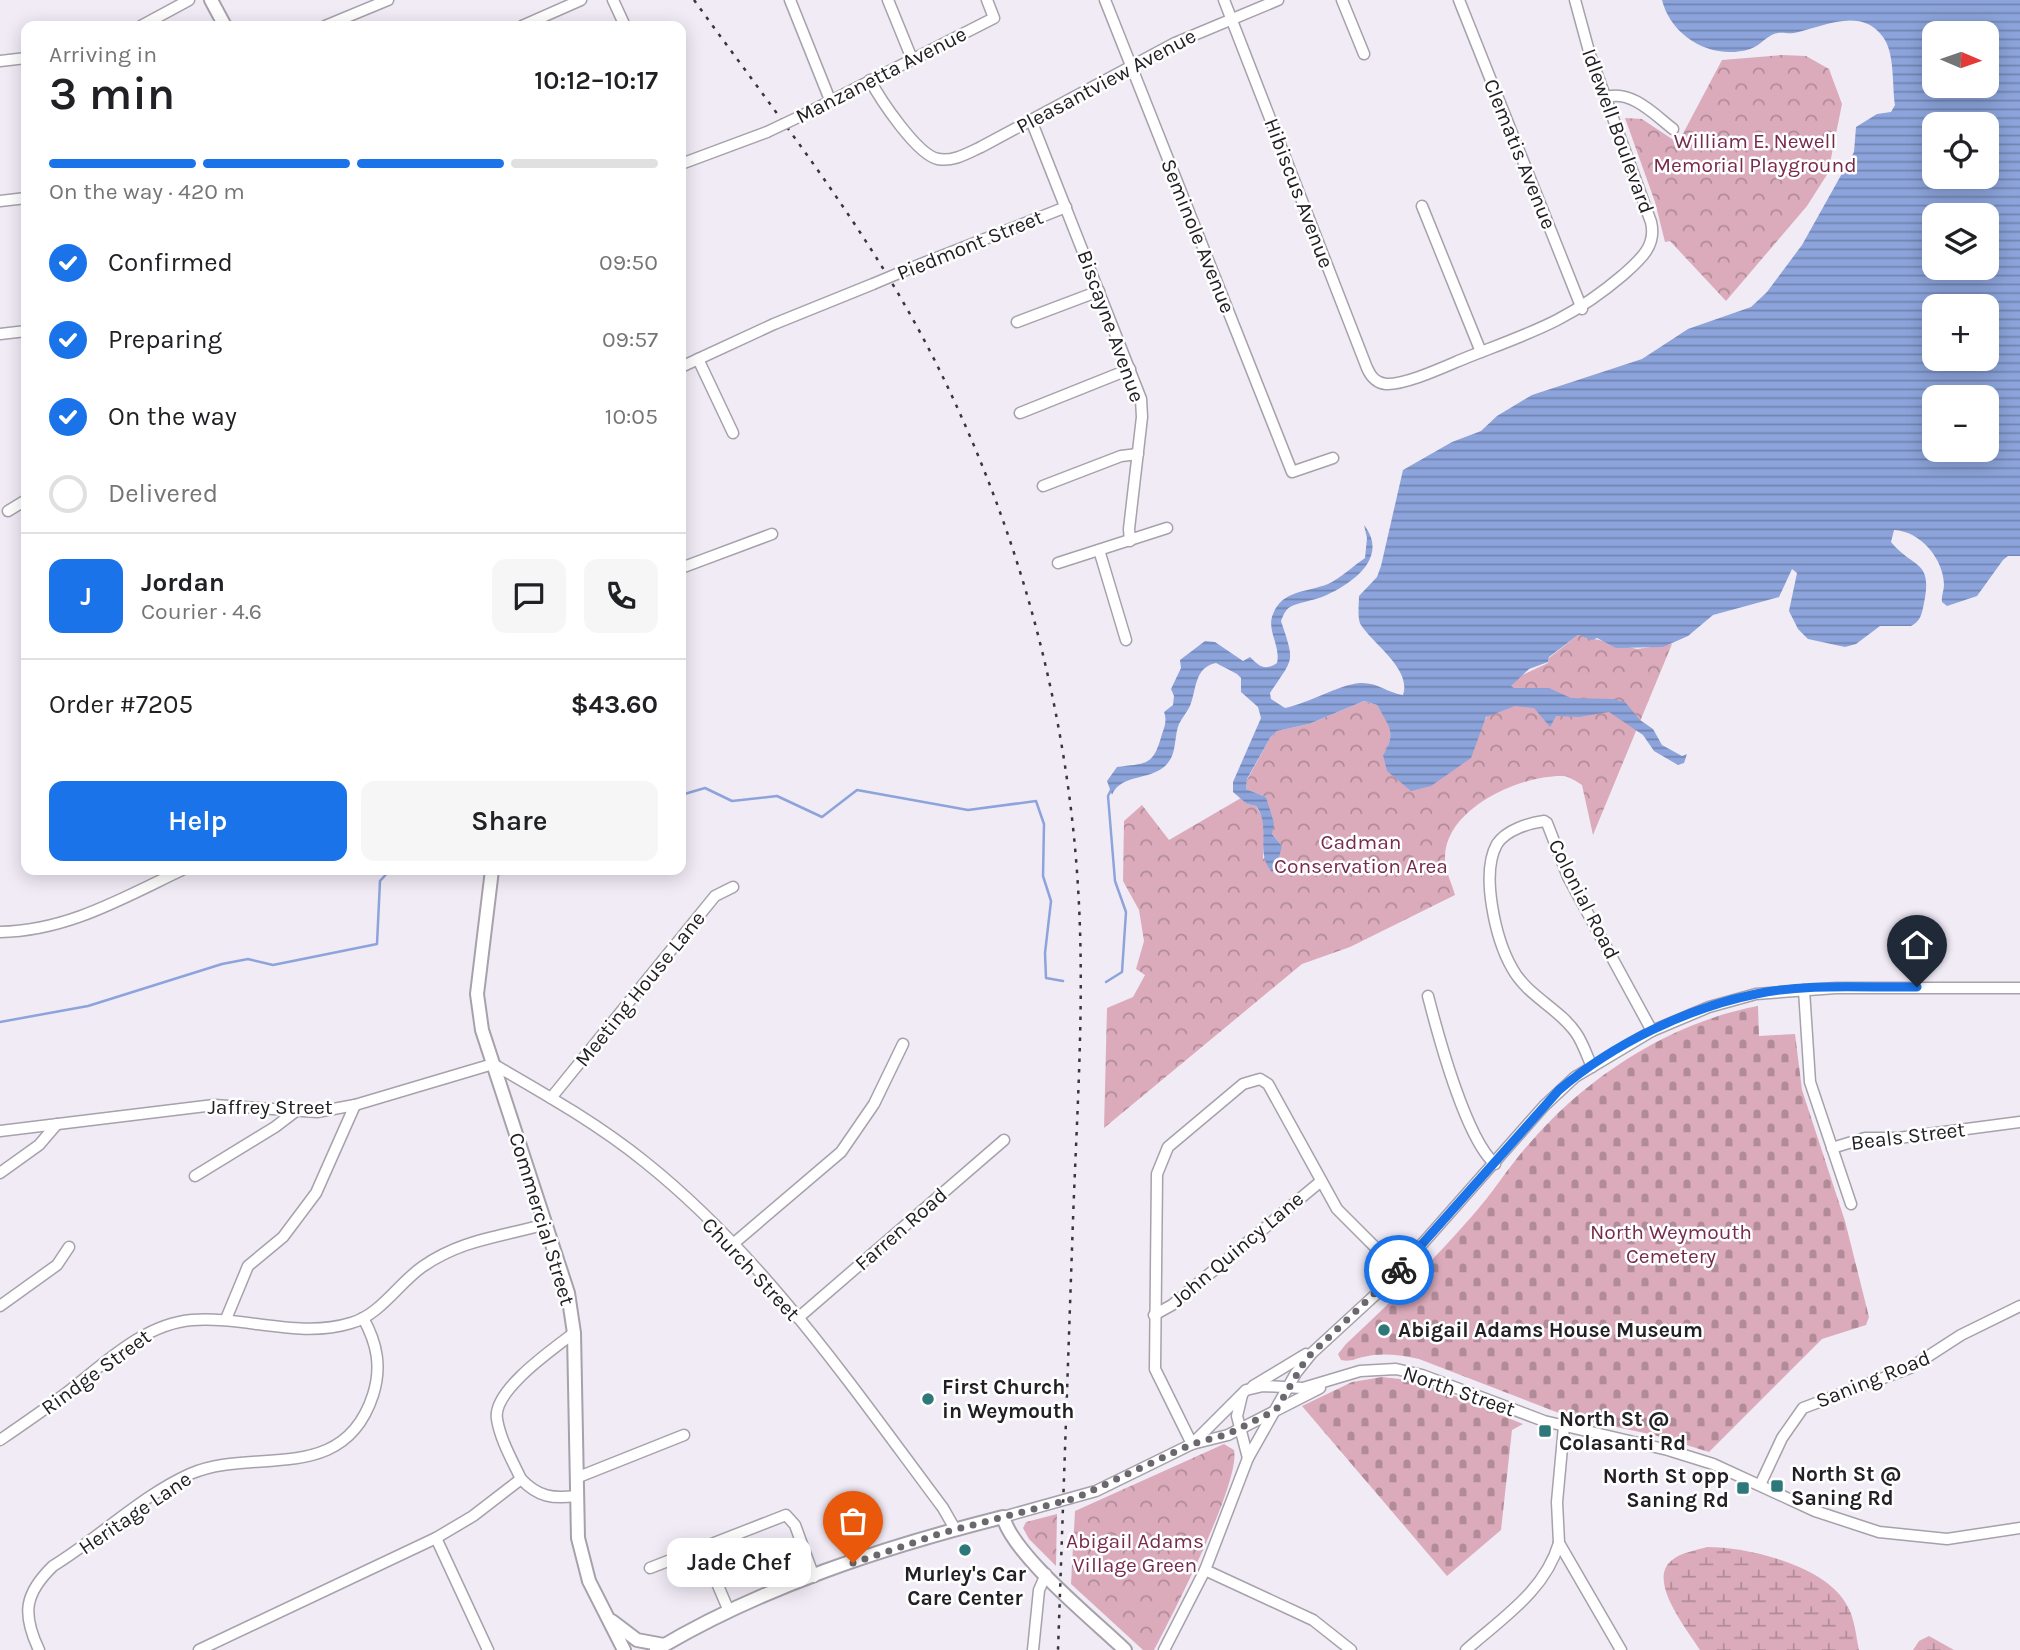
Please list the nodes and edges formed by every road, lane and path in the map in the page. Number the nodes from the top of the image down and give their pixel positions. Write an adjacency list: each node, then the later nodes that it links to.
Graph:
1 (189, 0): 16 (street)
2 (211, 0): 17 (main road)
3 (388, 0): 18 (street)
4 (581, 0): 19 (street)
5 (613, 0): 20 (street)
6 (790, 0): 28 (street)
7 (888, 0): 23 (street)
8 (988, 0): 23 (street, Manzanetta Avenue)
9 (1105, 0): 25 (street, Seminole Avenue)
10 (1224, 0): 15 (street, Hibiscus Avenue)
11 (1278, 0): 15 (street, Pleasantview Avenue)
12 (1342, 0): 21 (street)
13 (1459, 0): 37 (street, Clematis Avenue)
14 (1575, 0): 27 (street, Idlewell Boulevard)
15 (1231, 18): 25 (street, Pleasantview Avenue); 45 (street, Hibiscus Avenue)
16 (150, 21)
17 (222, 21)
18 (337, 21)
19 (533, 21)
20 (623, 21)
21 (1364, 54)
22 (21, 59): 24 (street)
23 (912, 59): 26 (street, Manzanetta Avenue)
24 (0, 61)
25 (1130, 66): 29 (street, Pleasantview Avenue); 49 (street, Seminole Avenue)
26 (870, 80): 28 (street, Manzanetta Avenue); 29 (street, Pleasantview Avenue)
27 (1606, 97): 30 (street); 37 (street, Idlewell Boulevard)
28 (831, 100): 31 (street, Manzanetta Avenue, bridge)
29 (1031, 120): 35 (street, Biscayne Avenue)
30 (1673, 129)
31 (686, 159)
32 (21, 199): 33 (street)
33 (0, 201)
34 (1422, 206): 41 (street)
35 (1066, 207): 36 (street, Biscayne Avenue); 42 (street, Piedmont Street, bridge)
36 (1099, 291): 38 (street); 44 (street, Biscayne Avenue)
37 (1581, 309): 41 (street, Idlewell Boulevard)
38 (1017, 322)
39 (21, 332): 40 (street)
40 (0, 334)
41 (1481, 352): 45 (street, Idlewell Boulevard)
42 (698, 359): 43 (street, Piedmont Street); 47 (street)
43 (686, 365)
44 (1130, 369): 46 (street); 48 (street, Biscayne Avenue)
45 (1379, 382)
46 (1020, 413)
47 (733, 433)
48 (1138, 454): 50 (street); 55 (street, Biscayne Avenue)
49 (1334, 458)
50 (1044, 486)
51 (21, 503): 52 (street)
52 (8, 511)
53 (1167, 528): 55 (street)
54 (772, 534): 58 (street)
55 (1130, 541): 56 (street)
56 (1099, 550): 57 (street); 59 (street)
57 (1058, 563)
58 (686, 566)
59 (1126, 640)
60 (171, 875): 63 (street)
61 (491, 875): 69 (main road, Commercial Street)
62 (733, 887): 71 (street, Meeting House Lane)
63 (0, 932)
64 (2020, 988): 65 (street)
65 (1804, 989): 67 (street); 78 (street, Beals Street)
66 (1428, 996): 79 (street)
67 (1652, 1031): 70 (street); 70 (street, Colonial Road)
68 (903, 1044): 85 (street)
69 (493, 1063): 71 (street, Church Street); 72 (street, Jaffrey Street); 84 (main road, Commercial Street)
70 (1592, 1067): 79 (street)
71 (551, 1098): 85 (street, Church Street)
72 (355, 1105): 73 (street, Jaffrey Street); 93 (street)
73 (296, 1111): 75 (street, Jaffrey Street); 81 (street)
74 (2020, 1122): 78 (street, Beals Street)
75 (57, 1124): 76 (street, Jaffrey Street); 80 (street)
76 (0, 1131)
77 (1004, 1140): 92 (street, Farren Road)
78 (1832, 1148): 83 (street)
79 (1495, 1164): 87 (street)
80 (0, 1173)
81 (195, 1176)
82 (1320, 1182): 87 (street); 90 (street, John Quincy Lane); 90 (street)
83 (1851, 1204)
84 (546, 1224): 91 (street, Rindge Street); 94 (main road, Commercial Street)
85 (733, 1244): 92 (street, Church Street)
86 (69, 1247): 88 (street)
87 (1399, 1271): 95 (street)
88 (0, 1306)
89 (2020, 1306): 108 (street, Saning Road)
90 (1154, 1314): 104 (street)
91 (363, 1318): 93 (street, Rindge Street); 123 (street, Heritage Lane)
92 (797, 1318): 112 (street, Church Street)
93 (226, 1319): 103 (street, Rindge Street)
94 (573, 1333): 106 (main road, Commercial Street); 107 (street)
95 (1319, 1346): 97 (street); 98 (street)
96 (1339, 1378): 97 (street, North Street); 99 (street, North Street); 100 (street, North Street)
97 (1287, 1388): 98 (street, North Street); 99 (street)
98 (1246, 1390): 101 (street); 104 (street, North Street)
99 (1276, 1410): 101 (street, North Street); 105 (street)
100 (1564, 1426): 108 (street, North Street); 114 (street)
101 (1240, 1428): 104 (street, North Street); 105 (street)
102 (684, 1435): 106 (street)
103 (0, 1440)
104 (1192, 1444): 110 (street, North Street)
105 (1248, 1458): 117 (street)
106 (576, 1478): 109 (main road, Commercial Street)
107 (521, 1479): 109 (street); 113 (street)
108 (1760, 1485): 111 (street, North Street)
109 (576, 1496): 121 (main road, Commercial Street)
110 (1003, 1517): 112 (main road, North Street); 118 (main road)
111 (2020, 1528)
112 (955, 1529): 119 (main road, North Street)
113 (436, 1538): 124 (street); 125 (street)
114 (1559, 1543): 132 (street); 133 (street)
115 (702, 1548): 116 (street); 119 (street); 120 (street)
116 (650, 1568)
117 (1205, 1570): 130 (street); 131 (street)
118 (1046, 1574): 128 (street); 129 (main road)
119 (814, 1577): 120 (main road, North Street)
120 (728, 1609): 122 (main road, North Street)
121 (609, 1620): 122 (main road); 126 (main road); 127 (main road, Commercial Street)
122 (660, 1648)
123 (40, 1650)
124 (199, 1650)
125 (488, 1650)
126 (612, 1650)
127 (624, 1650)
128 (1033, 1650)
129 (1125, 1650)
130 (1164, 1650)
131 (1351, 1650)
132 (1466, 1650)
133 (1621, 1650)

